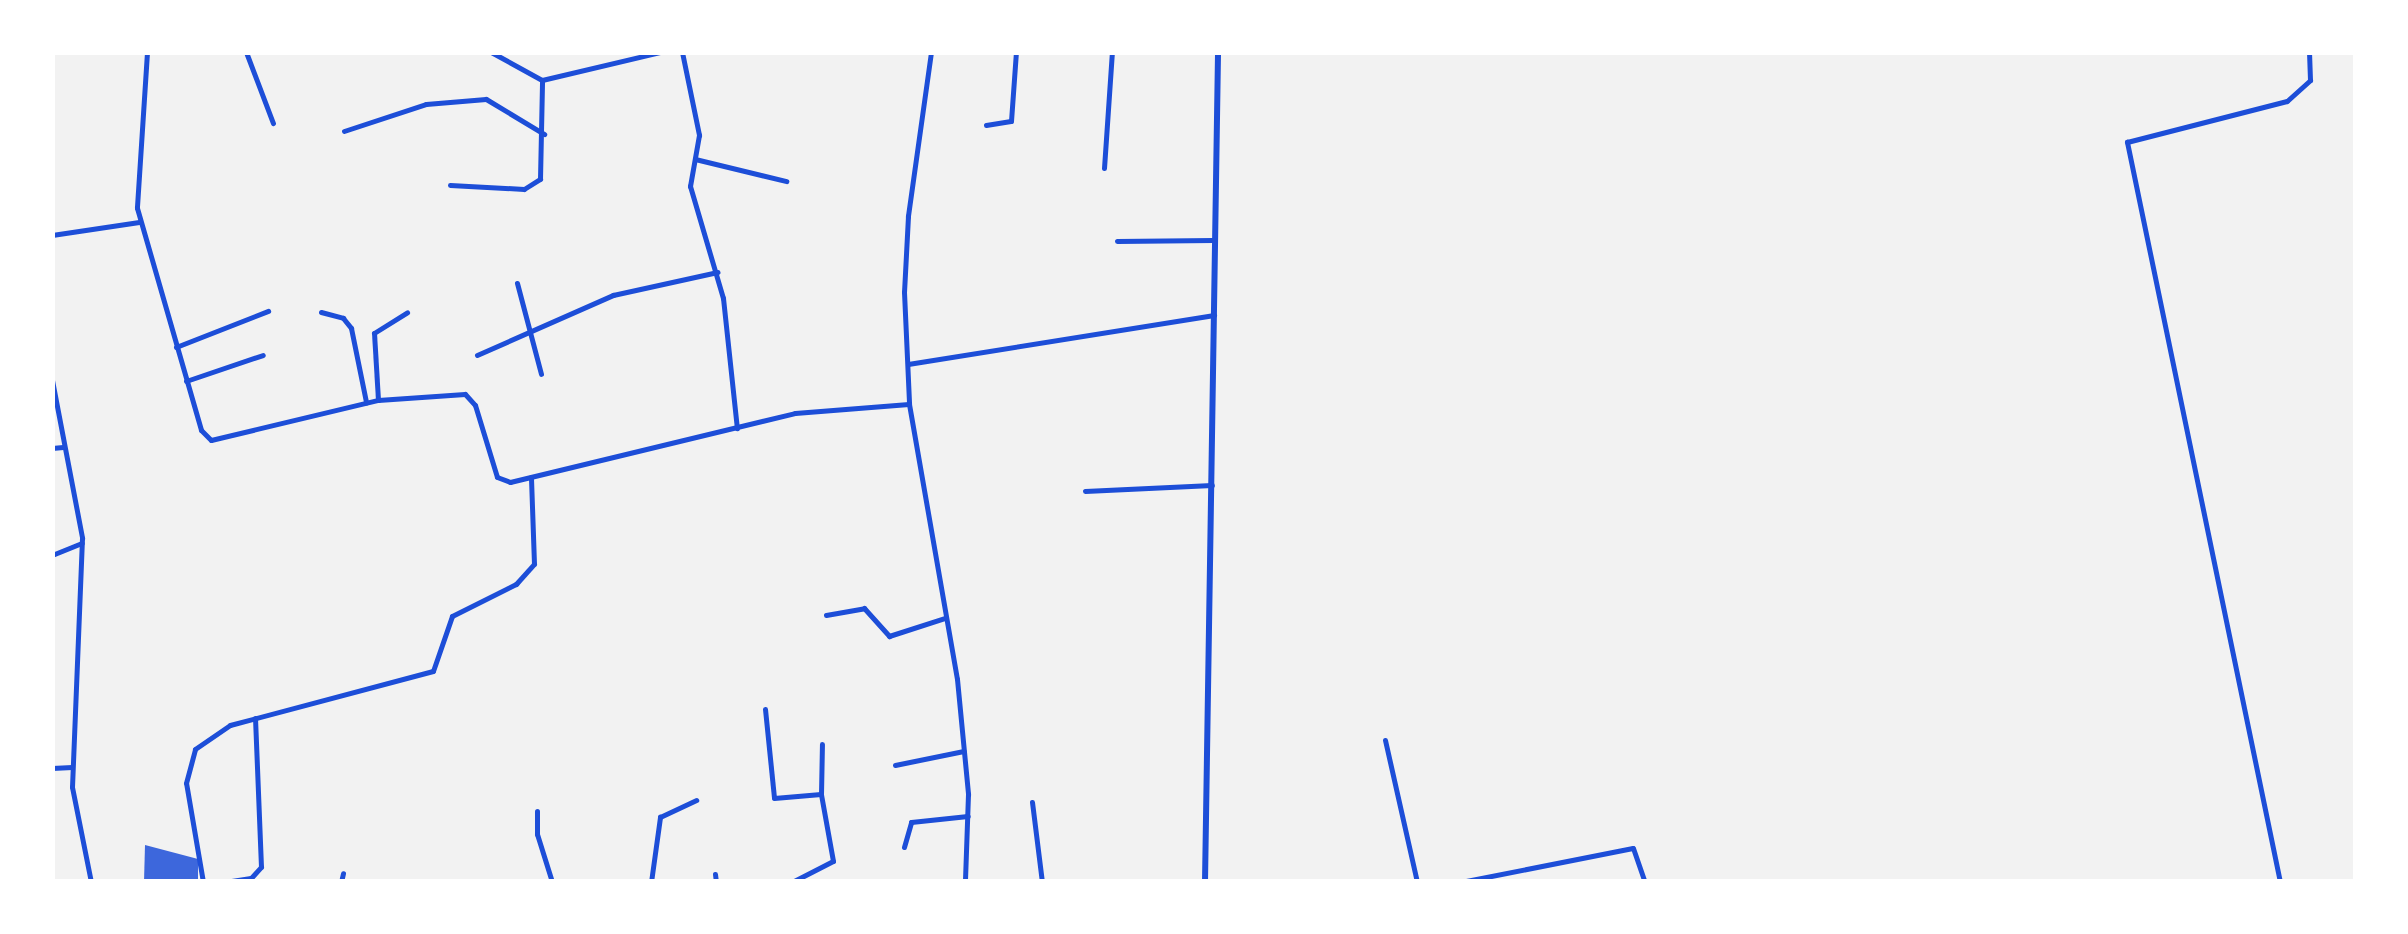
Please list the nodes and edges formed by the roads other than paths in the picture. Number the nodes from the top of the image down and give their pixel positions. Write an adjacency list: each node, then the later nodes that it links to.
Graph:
1 (147, 52): 21 (street)
2 (246, 52): 13 (street)
3 (491, 52): 12 (street)
4 (660, 52): 11 (street)
5 (682, 52): 17 (street)
6 (931, 52): 35 (street)
7 (1016, 52): 14 (street)
8 (1112, 52): 18 (street)
9 (1218, 52): 23 (street)
10 (2309, 52): 80 (street)
11 (636, 54): 12 (street)
12 (542, 80): 16 (street)
13 (272, 123)
14 (986, 125)
15 (344, 131): 16 (street)
16 (544, 134): 20 (street)
17 (695, 160): 19 (street); 25 (street)
18 (1104, 168)
19 (786, 181)
20 (450, 185)
21 (140, 222): 22 (street); 32 (street)
22 (52, 235)
23 (1213, 240): 24 (street); 30 (street)
24 (1116, 241)
25 (718, 272): 31 (street); 42 (street)
26 (517, 283): 31 (street)
27 (268, 311): 32 (street)
28 (321, 312): 40 (street)
29 (407, 312): 39 (street)
30 (1214, 315): 35 (street); 46 (street)
31 (529, 330): 34 (street); 36 (street)
32 (176, 347): 38 (street)
33 (263, 355): 38 (street)
34 (477, 356)
35 (908, 364): 41 (street)
36 (541, 374)
37 (52, 380): 43 (street)
38 (186, 381): 40 (street)
39 (378, 400): 40 (street); 45 (street)
40 (366, 402)
41 (909, 404): 42 (street); 51 (street)
42 (737, 428): 45 (street)
43 (64, 447): 44 (street); 48 (street)
44 (52, 448)
45 (532, 477): 53 (street)
46 (1212, 485): 47 (street); 76 (street)
47 (1085, 491)
48 (82, 543): 49 (street); 58 (street)
49 (52, 556)
50 (826, 615): 51 (street)
51 (946, 618): 56 (street)
52 (765, 708): 60 (street)
53 (255, 718): 68 (street); 69 (street)
54 (1385, 740): 77 (street)
55 (822, 744): 60 (street)
56 (964, 751): 57 (street); 64 (street)
57 (896, 765)
58 (72, 767): 59 (street); 67 (street)
59 (52, 768)
60 (821, 794): 73 (street)
61 (696, 800): 72 (street)
62 (1032, 802): 75 (street)
63 (537, 811): 71 (street)
64 (968, 816): 65 (street); 74 (street)
65 (904, 847)
66 (344, 873): 70 (street)
67 (92, 882)
68 (203, 882)
69 (225, 882)
70 (341, 882)
71 (552, 882)
72 (651, 882)
73 (792, 882)
74 (965, 882)
75 (1042, 882)
76 (1204, 882)
77 (1416, 882)
78 (1462, 882): 79 (street)
79 (1645, 882)
80 (2280, 882)

